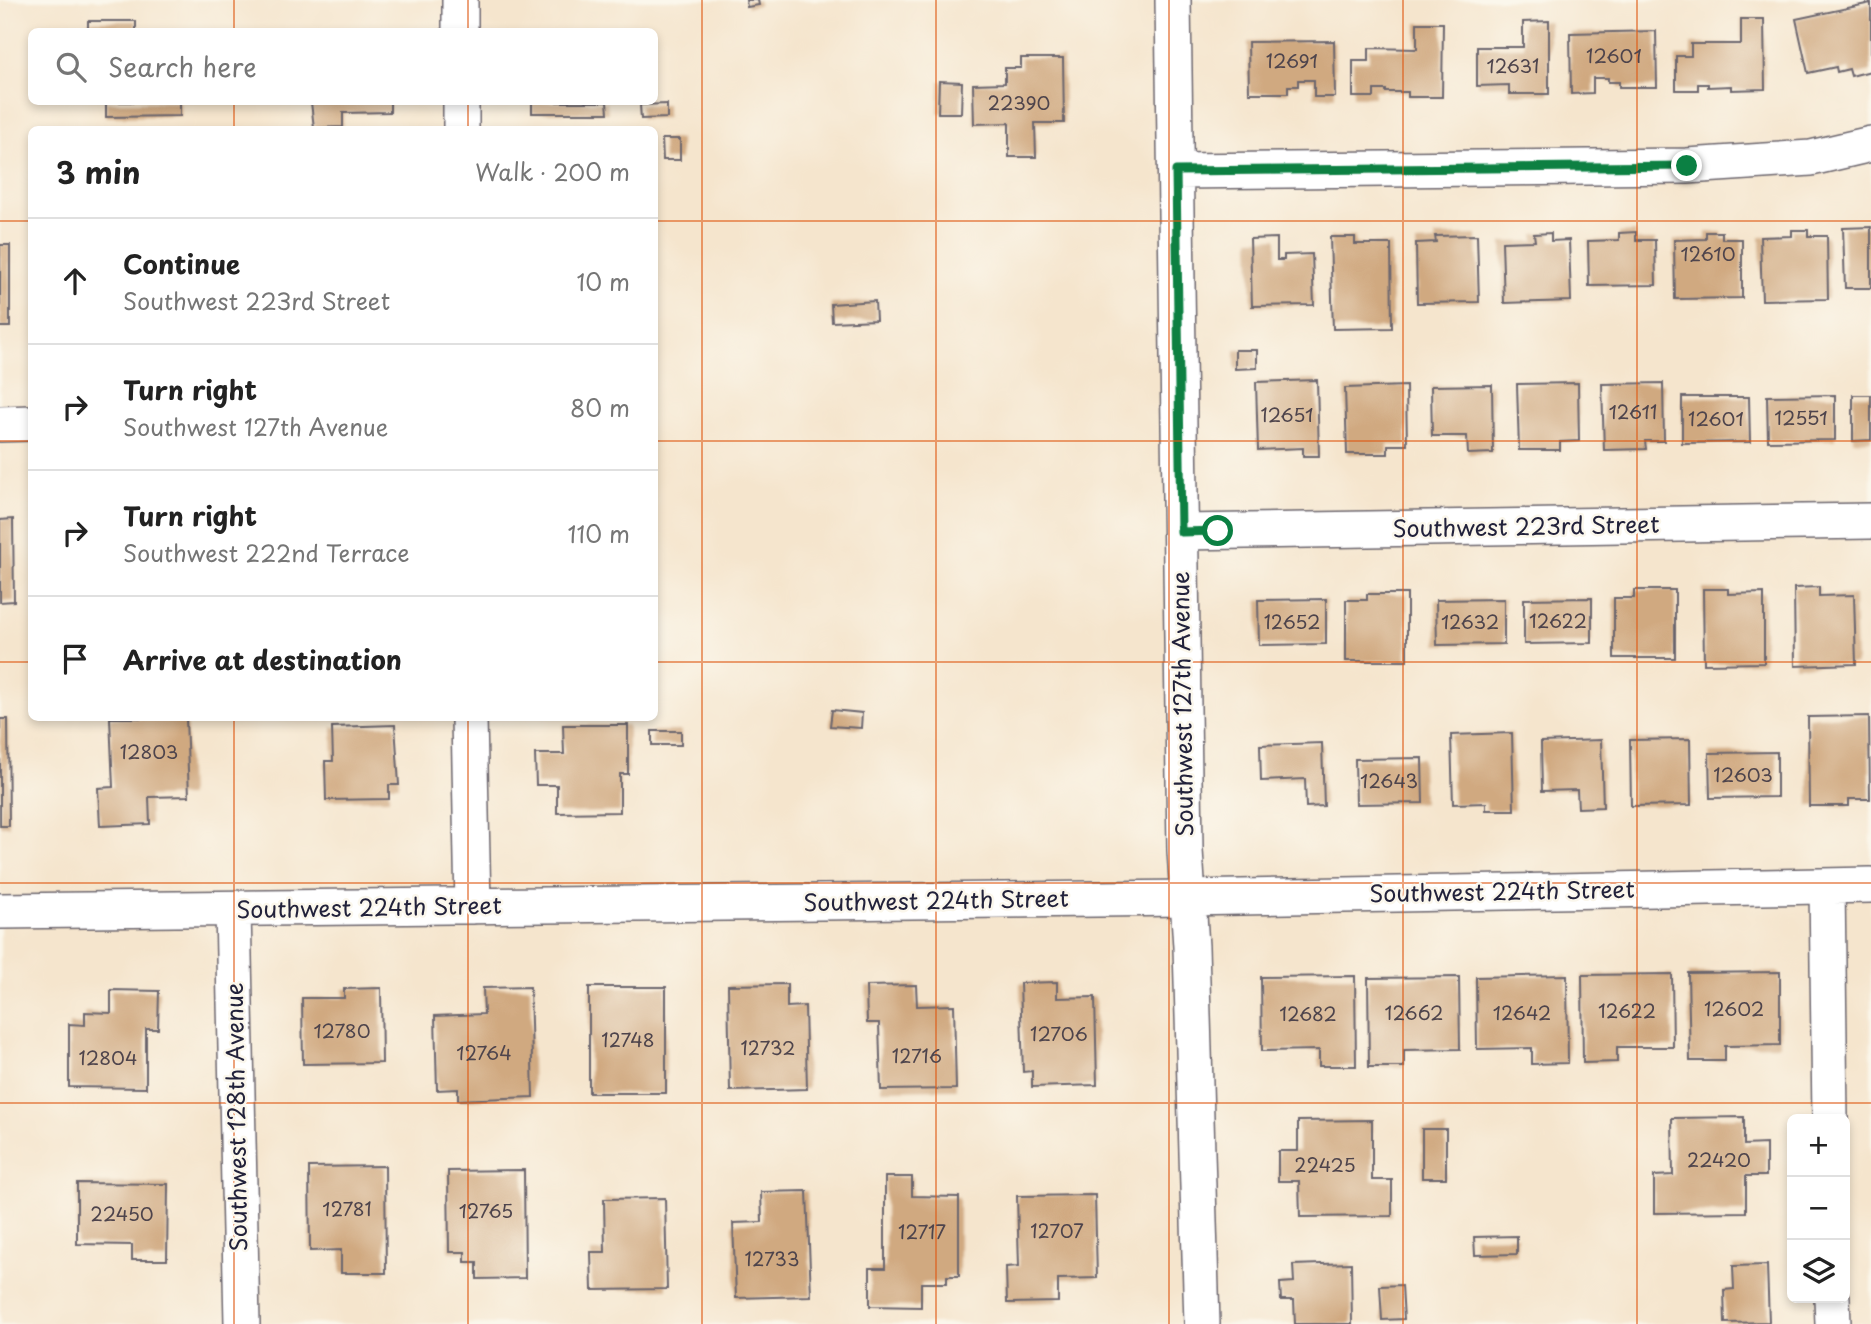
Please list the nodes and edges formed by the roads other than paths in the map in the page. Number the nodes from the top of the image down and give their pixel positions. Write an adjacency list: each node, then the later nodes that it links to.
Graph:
1 (460, 0): 3 (street)
2 (1173, 0): 7 (street, Southwest 127th Avenue)
3 (460, 28)
4 (461, 105): 5 (street)
5 (461, 126)
6 (1871, 144): 7 (street)
7 (1176, 171): 11 (street, Southwest 127th Avenue)
8 (28, 423): 9 (street)
9 (0, 424)
10 (1871, 521): 11 (street, Southwest 223rd Street)
11 (1181, 532): 15 (street, Southwest 127th Avenue)
12 (469, 721): 16 (street)
13 (1871, 885): 14 (street, Southwest 224th Street)
14 (1828, 886): 15 (street, Southwest 224th Street); 19 (street)
15 (1188, 898): 16 (street, Southwest 224th Street); 20 (street, Southwest 127th Avenue)
16 (473, 906): 17 (street, Southwest 224th Street)
17 (233, 910): 18 (street, Southwest 224th Street); 22 (street, Southwest 128th Avenue)
18 (0, 911)
19 (1830, 1114)
20 (1201, 1285): 23 (street); 24 (street, Southwest 127th Avenue)
21 (1832, 1303): 25 (street)
22 (242, 1324)
23 (1189, 1324)
24 (1202, 1324)
25 (1833, 1324)

